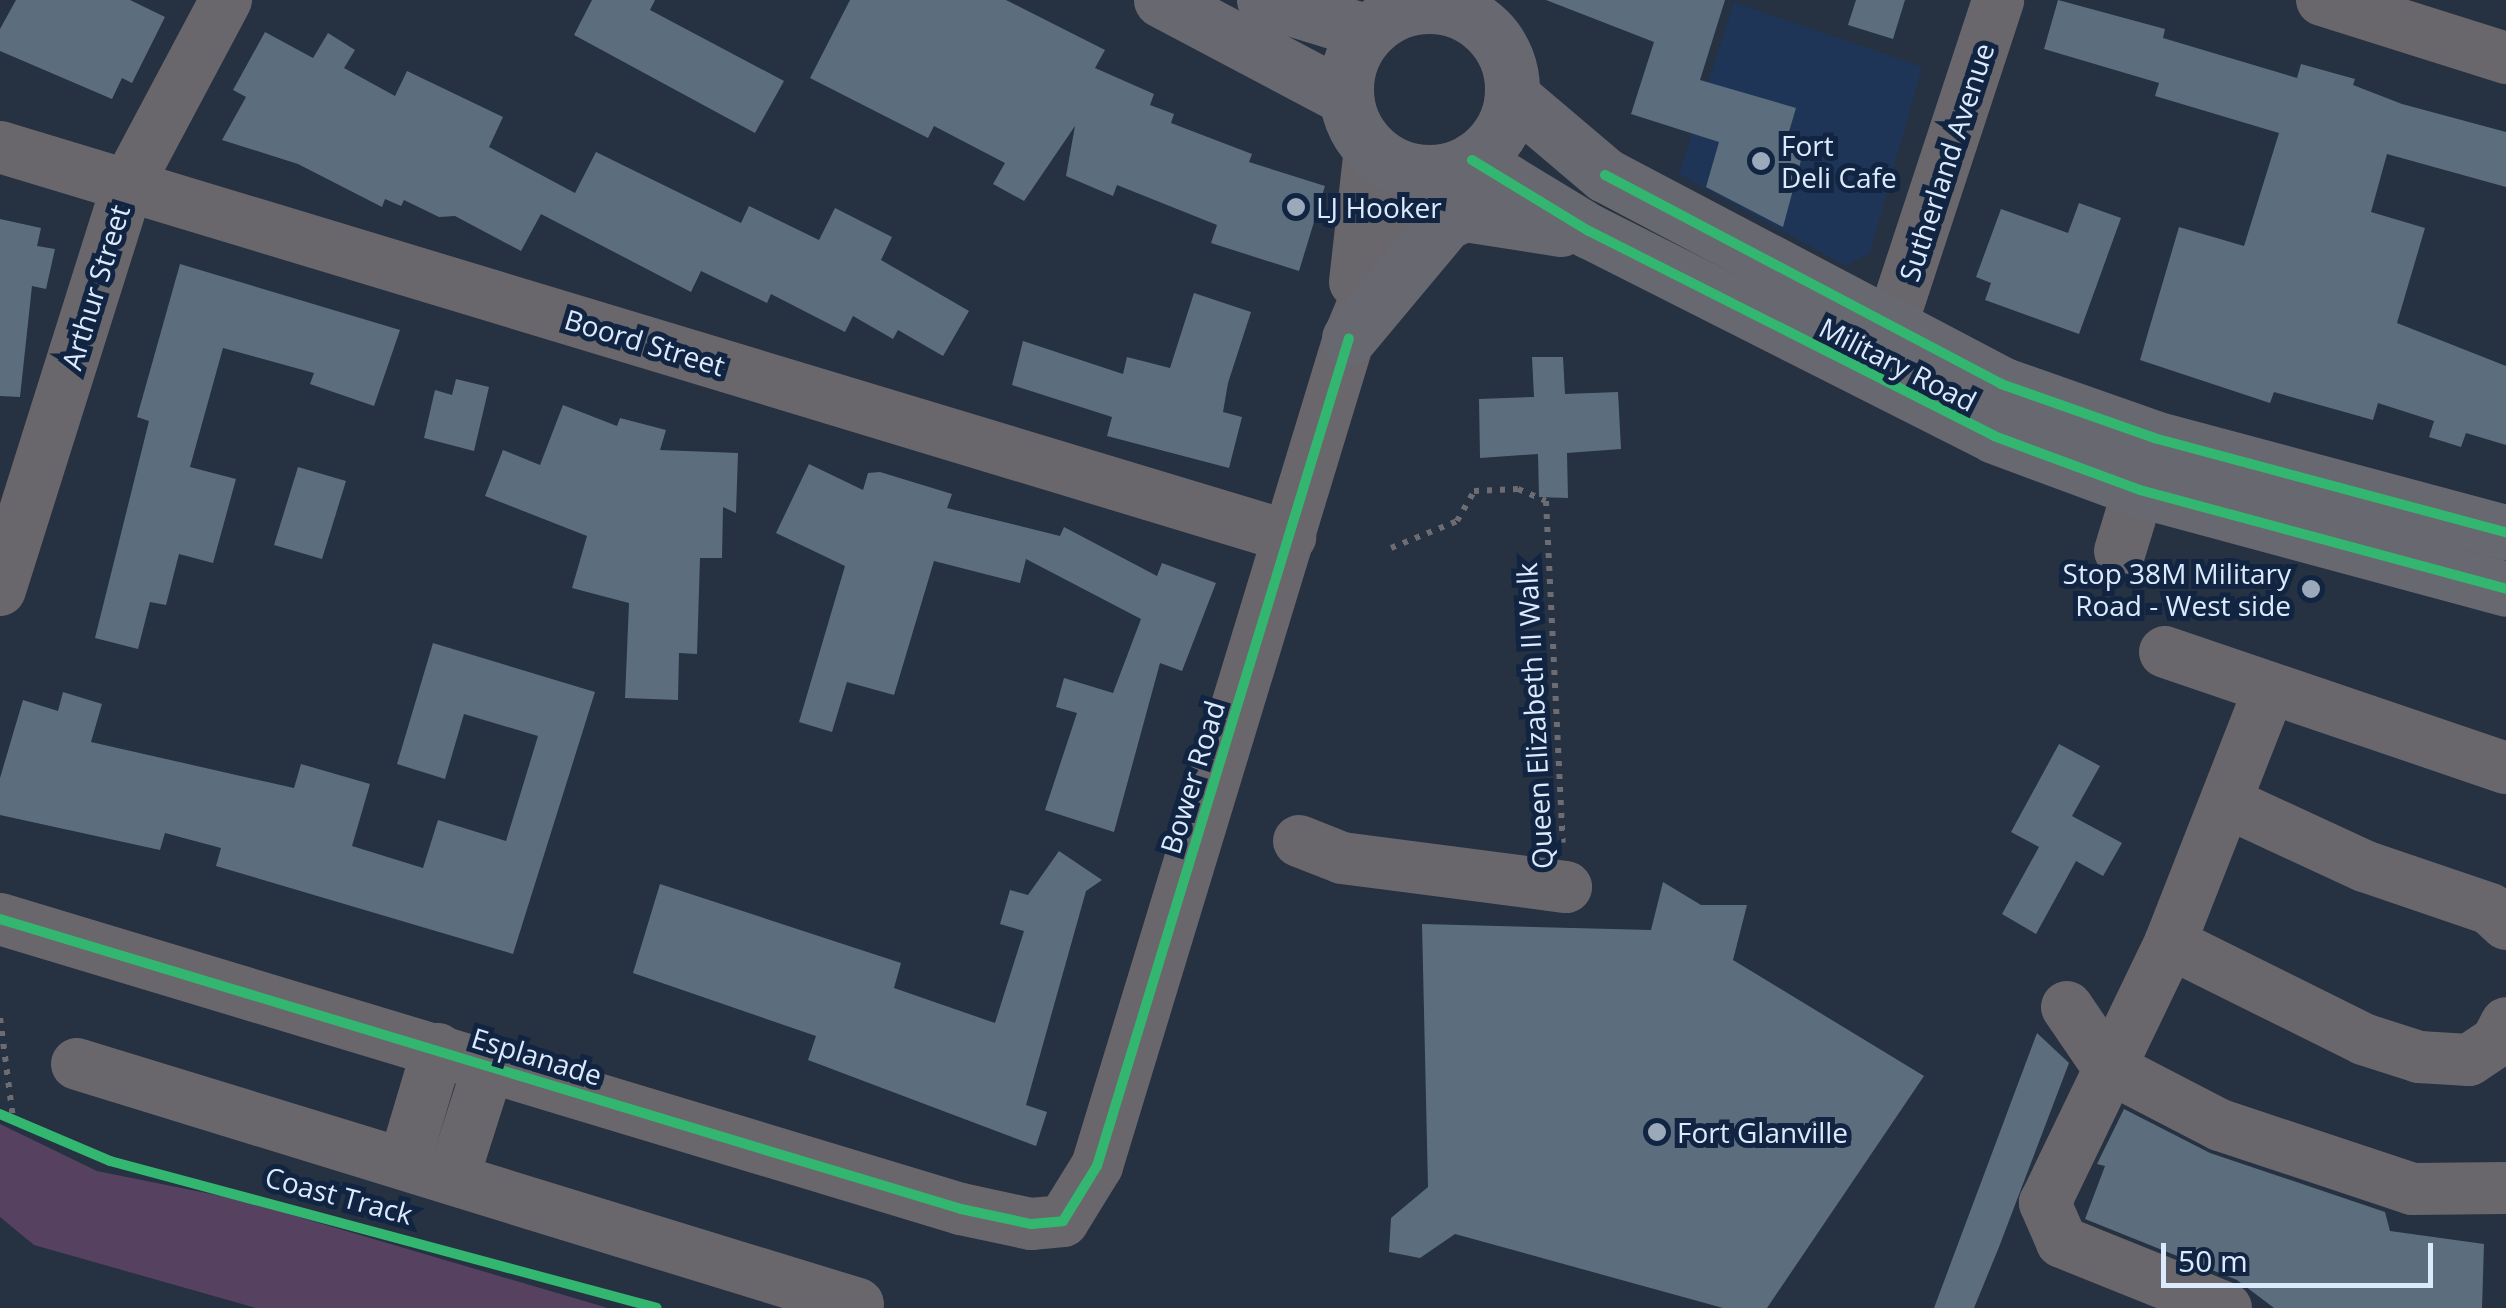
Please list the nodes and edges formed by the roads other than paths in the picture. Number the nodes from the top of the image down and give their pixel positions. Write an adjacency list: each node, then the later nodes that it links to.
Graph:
1 (226, 0): 15 (street, Arthur Street)
2 (1161, 0): 11 (main road)
3 (1264, 0): 8 (main road)
4 (1998, 0): 18 (street, Sutherland Avenue)
5 (2322, 0): 9 (street)
6 (1428, 2): 7 (main road); 8 (main road)
7 (1495, 16): 10 (main road)
8 (1368, 32): 11 (main road)
9 (2503, 47)
10 (1513, 97): 14 (main road); 18 (main road, Military Road)
11 (1346, 98): 13 (main road)
12 (0, 147): 15 (street, Boord Street)
13 (1370, 148): 14 (main road); 17 (street, Bower Road)
14 (1453, 167): 16 (main road, Military Road); 17 (street, Bower Road)
15 (127, 186): 22 (street, Boord Street); 25 (street, Arthur Street)
16 (1589, 231): 17 (main road); 18 (main road, Military Road)
17 (1349, 338): 22 (street, Bower Road)
18 (1882, 357): 19 (main road, Military Road); 20 (main road, Military Road)
19 (2154, 438): 20 (street); 21 (main road, Military Road)
20 (2140, 490): 23 (street); 24 (main road, Military Road)
21 (2506, 532)
22 (1290, 537): 44 (street, Bower Road)
23 (2120, 550)
24 (2506, 589)
25 (0, 590)
26 (2165, 652): 27 (street)
27 (2268, 693): 28 (street); 29 (street)
28 (2506, 768)
29 (2230, 804): 33 (street); 34 (street)
30 (1299, 841): 31 (street)
31 (1566, 886)
32 (0, 919): 37 (street, Esplanade)
33 (2506, 924)
34 (2170, 943): 36 (street); 40 (street)
35 (2067, 1007): 40 (street)
36 (2506, 1023)
37 (438, 1049): 39 (street, Esplanade); 41 (street)
38 (77, 1064): 41 (street)
39 (489, 1065): 42 (street); 44 (street, Esplanade)
40 (2108, 1067): 43 (street); 46 (street)
41 (404, 1163): 42 (street)
42 (453, 1178): 45 (street)
43 (2506, 1188)
44 (1063, 1221)
45 (858, 1304)
46 (2226, 1308)

